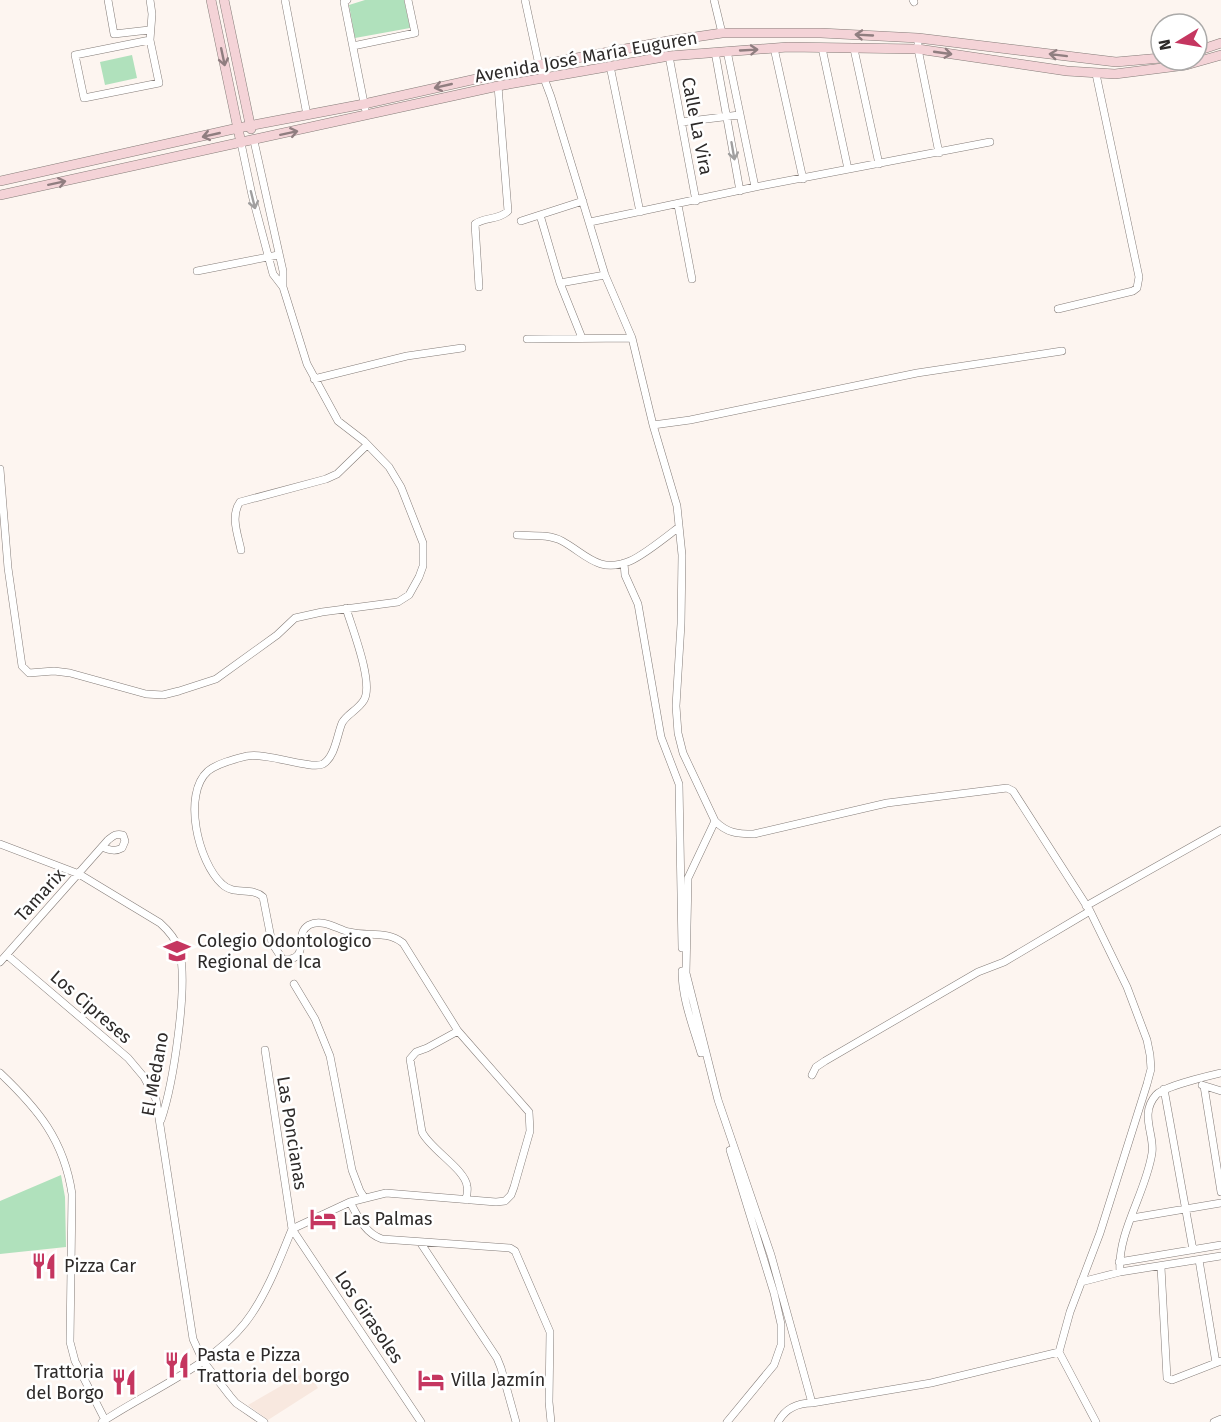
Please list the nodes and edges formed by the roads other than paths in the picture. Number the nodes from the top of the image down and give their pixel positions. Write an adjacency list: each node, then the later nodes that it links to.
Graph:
1 (108, 0): 10 (street)
2 (150, 0): 10 (street)
3 (211, 0): 36 (street, one-way to 36)
4 (224, 0): 35 (street)
5 (285, 0): 30 (street)
6 (346, 0): 14 (street)
7 (408, 0): 14 (street)
8 (525, 0): 24 (street)
9 (714, 0): 11 (street)
10 (149, 30): 13 (street)
11 (722, 33): 12 (street, Avenida José María Euguren, one-way to 11); 24 (street, Avenida José María Euguren)
12 (918, 38): 18 (street); 23 (street, Avenida José María Euguren, one-way to 12)
13 (150, 40): 13 (street)
14 (353, 46): 29 (street)
15 (774, 48): 16 (street, Avenida José María Euguren); 19 (street, Avenida José María Euguren, one-way to 15); 43 (street)
16 (822, 48): 17 (street, Avenida José María Euguren); 42 (street)
17 (854, 49): 18 (street, Avenida José María Euguren); 41 (street)
18 (918, 49): 26 (street, Avenida José María Euguren, one-way to 26); 40 (street)
19 (727, 51): 20 (street, Avenida José María Euguren); 31 (street)
20 (715, 52): 22 (street, Avenida José María Euguren); 33 (street)
21 (1221, 55): 26 (street, Avenida José María Euguren)
22 (669, 56): 25 (street, Avenida José María Euguren); 34 (street, Calle La Vira)
23 (1149, 59)
24 (538, 65): 27 (street); 29 (street, Avenida José María Euguren, one-way to 29)
25 (610, 66): 27 (street, Avenida José María Euguren); 51 (street)
26 (1096, 74): 63 (street)
27 (543, 78): 28 (street, Avenida José María Euguren); 48 (street)
28 (498, 86): 32 (street, Avenida José María Euguren); 62 (street)
29 (364, 104): 30 (street, Avenida José María Euguren); 32 (street)
30 (308, 115): 35 (street, Avenida José María Euguren)
31 (739, 115): 33 (street); 45 (street)
32 (367, 116): 37 (street, Avenida José María Euguren, one-way to 32)
33 (727, 117): 34 (street); 46 (street, one-way to 46)
34 (681, 122): 49 (street, Calle La Vira)
35 (251, 126): 36 (street, Avenida José María Euguren); 37 (street)
36 (238, 128): 39 (street); 44 (street, Avenida José María Euguren, one-way to 44)
37 (254, 141): 39 (street, Avenida José María Euguren); 55 (street)
38 (990, 142): 40 (street)
39 (241, 143): 47 (street, Avenida José María Euguren, one-way to 39); 56 (street, one-way to 56)
40 (939, 153): 41 (street)
41 (879, 164): 42 (street)
42 (848, 169): 43 (street)
43 (802, 179): 45 (street)
44 (0, 181)
45 (755, 188): 46 (street)
46 (740, 191): 49 (street)
47 (0, 195)
48 (583, 201): 52 (street); 54 (street)
49 (696, 201): 50 (street)
50 (678, 205): 51 (street); 59 (street)
51 (640, 212): 54 (street)
52 (540, 215): 53 (street); 60 (street)
53 (521, 221)
54 (590, 222): 58 (street)
55 (278, 255): 56 (street); 61 (street)
56 (268, 256): 57 (street); 61 (street)
57 (197, 271)
58 (606, 275): 60 (street); 65 (street)
59 (692, 279)
60 (560, 283): 64 (street)
61 (283, 287): 69 (street)
62 (479, 287)
63 (1058, 309)
64 (582, 338): 65 (street); 66 (street)
65 (632, 338): 70 (street)
66 (527, 339)
67 (462, 348): 69 (street)
68 (1062, 351): 70 (street)
69 (314, 379): 71 (street)
70 (653, 425): 73 (street)
71 (367, 445): 75 (street); 77 (street)
72 (0, 469): 77 (street)
73 (679, 527): 76 (street); 78 (street)
74 (517, 535): 76 (street)
75 (241, 550)
76 (624, 563): 124 (street)
77 (346, 608): 87 (street)
78 (715, 821): 83 (street); 117 (street)
79 (1221, 830): 83 (street)
80 (0, 844): 82 (street, El Médano)
81 (102, 847): 82 (street, Tamarix)
82 (79, 874): 84 (street, Tamarix); 96 (street, El Médano)
83 (1088, 909): 91 (street); 113 (street)
84 (7, 955): 85 (street, Tamarix); 96 (street, Los Cipreses)
85 (0, 962)
86 (294, 984): 98 (street)
87 (458, 1031): 99 (street); 99 (street)
88 (265, 1050): 104 (street, Las Poncianas)
89 (0, 1073): 119 (street)
90 (1221, 1073): 92 (street)
91 (812, 1075)
92 (1191, 1082): 93 (street); 94 (street)
93 (1204, 1086): 95 (street); 97 (street)
94 (1164, 1089): 102 (street); 103 (street)
95 (1221, 1091)
96 (160, 1122): 115 (street, El Médano)
97 (1221, 1192)
98 (364, 1197): 99 (street); 100 (street)
99 (466, 1200)
100 (350, 1202): 104 (street); 105 (street)
101 (1221, 1203): 102 (street)
102 (1186, 1209): 103 (street); 107 (street)
103 (1132, 1218): 110 (street)
104 (291, 1229): 115 (street); 121 (street, Los Girasoles)
105 (420, 1242): 122 (street); 123 (street)
106 (1221, 1245): 107 (street)
107 (1193, 1250): 110 (street)
108 (1221, 1256): 109 (street)
109 (1199, 1260): 111 (street); 116 (street)
110 (1119, 1262): 112 (street)
111 (1161, 1267): 112 (street); 116 (street)
112 (1120, 1272): 113 (street)
113 (1082, 1282): 114 (street)
114 (1059, 1352): 117 (street); 126 (street)
115 (203, 1361): 119 (street); 120 (street, El Médano)
116 (1219, 1362)
117 (812, 1403): 125 (street)
118 (1221, 1419): 127 (street)
119 (104, 1421)
120 (264, 1422)
121 (421, 1422)
122 (516, 1422)
123 (551, 1422)
124 (727, 1422)
125 (778, 1422)
126 (1096, 1422)
127 (1214, 1422)

